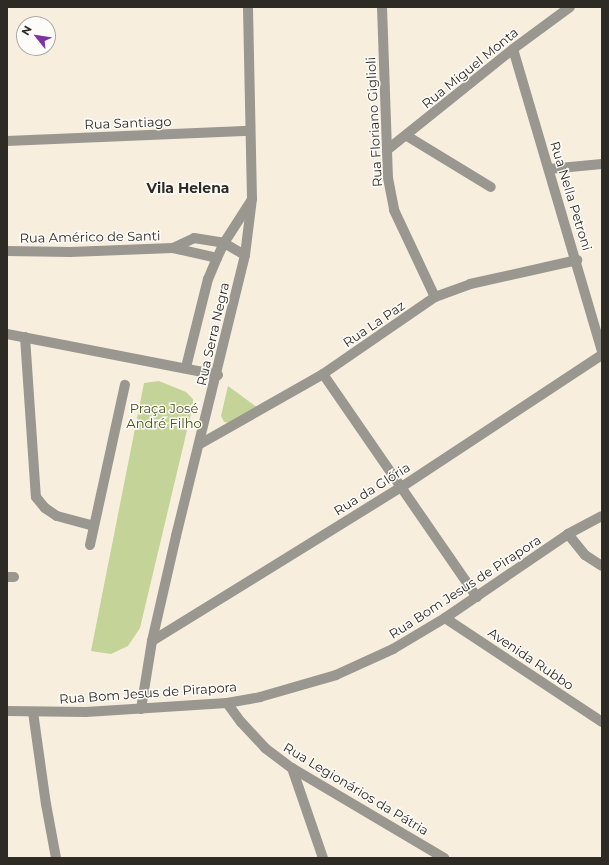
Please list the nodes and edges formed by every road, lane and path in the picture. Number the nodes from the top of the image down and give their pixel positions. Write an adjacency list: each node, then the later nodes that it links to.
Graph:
1 (248, 7): 5 (street, Rua Serra Negra)
2 (382, 7): 8 (street, Rua Floriano Giglioli)
3 (570, 7): 4 (street, Rua Miguel Monta)
4 (513, 49): 6 (street, Rua Miguel Monta); 10 (street, Rua Nella Petroni)
5 (250, 131): 7 (street, Rua Santiago); 12 (street, Rua Serra Negra)
6 (407, 136): 8 (street, Rua Miguel Monta); 11 (street)
7 (7, 141)
8 (388, 150): 19 (street, Rua Floriano Giglioli)
9 (602, 164): 10 (street)
10 (549, 169): 18 (street, Rua Nella Petroni)
11 (491, 187)
12 (252, 199): 13 (street); 16 (street, Rua Serra Negra)
13 (224, 243): 14 (street); 16 (street); 17 (street)
14 (173, 248): 15 (street, Rua Américo de Santi); 17 (street)
15 (7, 251)
16 (245, 255): 26 (street, Rua Serra Negra)
17 (217, 258): 24 (street)
18 (577, 260): 19 (street, Rua La Paz); 22 (street, Rua Nella Petroni)
19 (435, 297): 25 (street, Rua La Paz)
20 (7, 334): 21 (street)
21 (25, 337): 24 (street); 31 (street)
22 (602, 352)
23 (602, 355): 29 (street, Rua da Glória)
24 (186, 367): 26 (street)
25 (323, 374): 28 (street, Rua La Paz); 29 (street)
26 (218, 375): 28 (street, Rua Serra Negra)
27 (125, 385): 31 (street)
28 (200, 444): 37 (street, Rua Serra Negra)
29 (400, 488): 35 (street); 37 (street, Rua da Glória)
30 (602, 516): 32 (street, Rua Bom Jesus de Pirapora)
31 (94, 526): 33 (street)
32 (568, 534): 34 (street); 35 (street, Rua Bom Jesus de Pirapora)
33 (90, 545)
34 (602, 566)
35 (477, 596): 36 (street, Rua Bom Jesus de Pirapora)
36 (446, 618): 38 (street, Rua Bom Jesus de Pirapora); 42 (street, Avenida Rubbo)
37 (152, 641): 39 (street, Rua Serra Negra)
38 (228, 703): 39 (street, Rua Bom Jesus de Pirapora); 43 (street, Rua Legionários da Pátria)
39 (141, 709): 41 (street, Rua Bom Jesus de Pirapora)
40 (7, 711): 41 (street, Rua Bom Jesus de Pirapora)
41 (33, 712): 44 (street)
42 (602, 722)
43 (292, 768): 45 (street); 46 (street, Rua Legionários da Pátria)
44 (56, 858)
45 (323, 858)
46 (444, 858)

